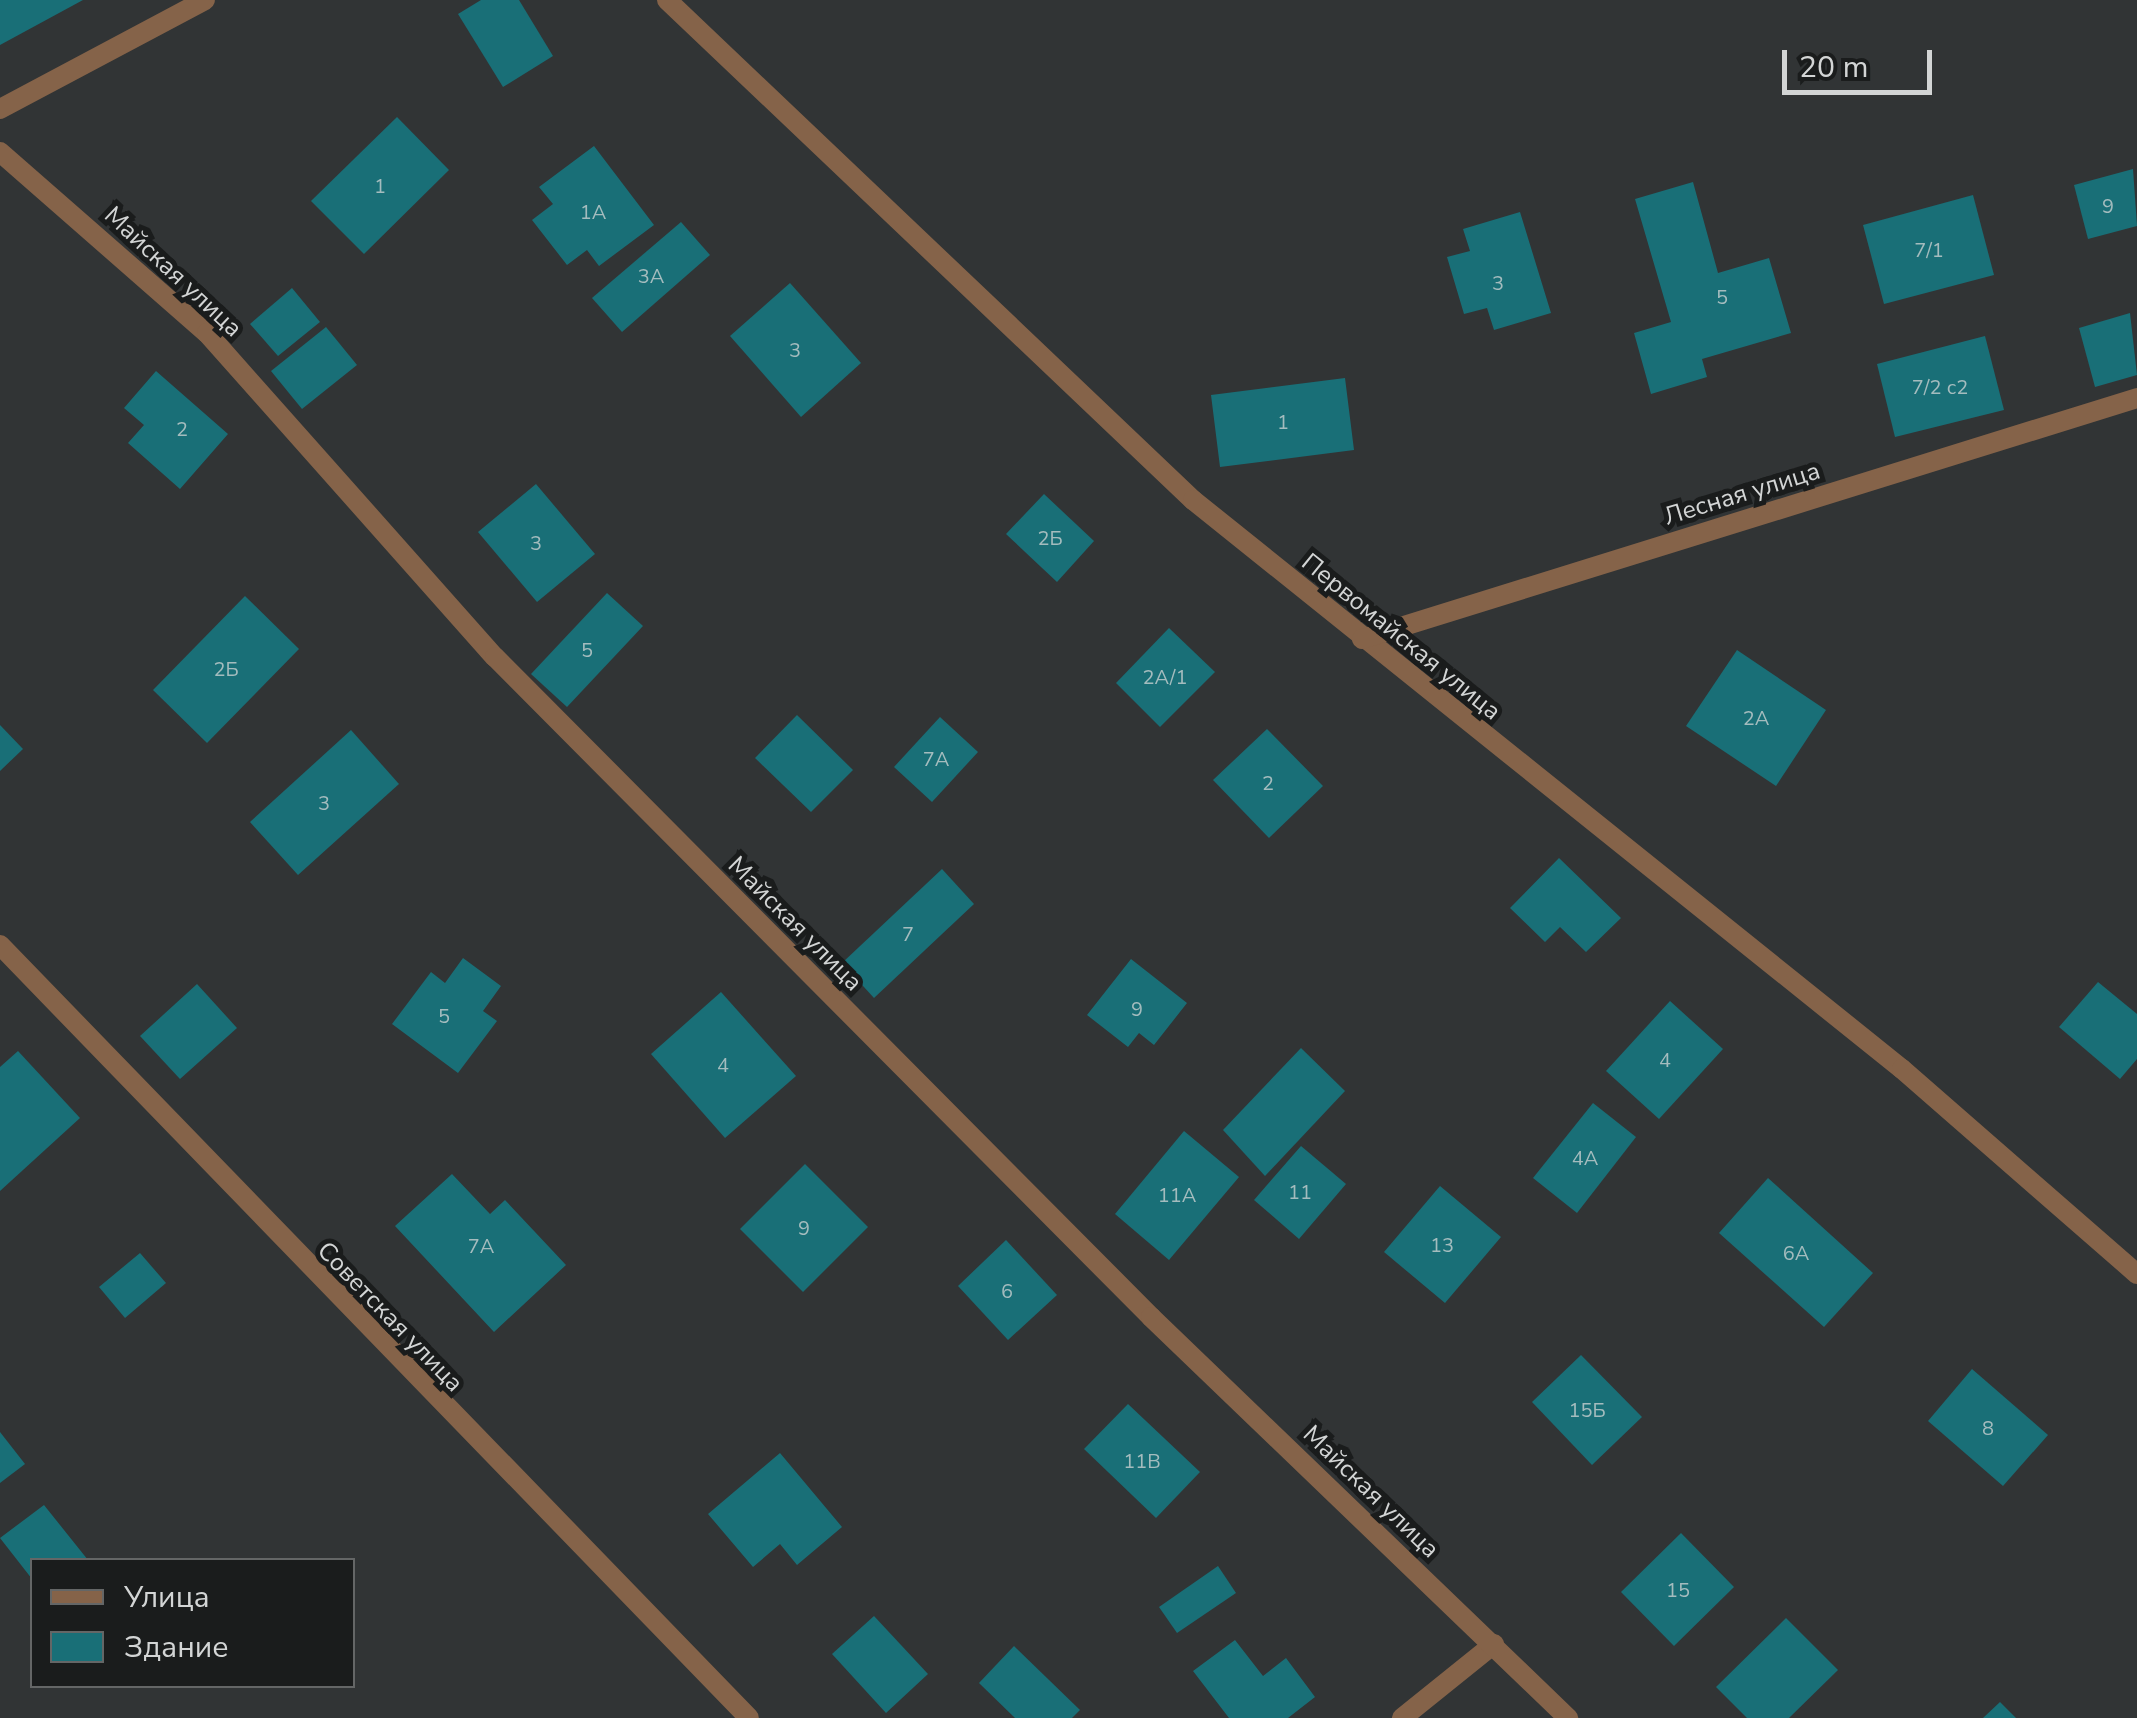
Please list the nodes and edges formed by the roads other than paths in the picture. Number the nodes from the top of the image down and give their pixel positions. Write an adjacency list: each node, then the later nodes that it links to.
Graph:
1 (205, 0): 3 (street)
2 (667, 0): 6 (street, Первомайская улица)
3 (0, 109)
4 (0, 152): 9 (street, Майская улица)
5 (2137, 398): 6 (street, Лесная улица)
6 (1362, 638): 8 (street, Первомайская улица)
7 (0, 945): 10 (street, Советская улица)
8 (2137, 1274)
9 (1494, 1644): 11 (street); 12 (street, Майская улица)
10 (749, 1718)
11 (1402, 1718)
12 (1568, 1718)

